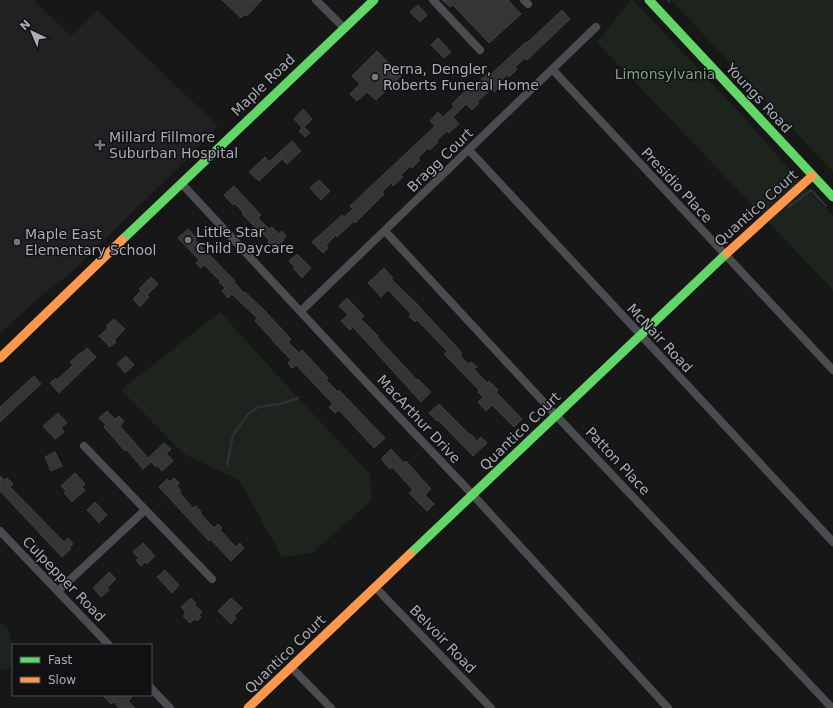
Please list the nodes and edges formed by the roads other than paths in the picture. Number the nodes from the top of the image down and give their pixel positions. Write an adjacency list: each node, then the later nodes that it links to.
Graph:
1 (316, 0): 6 (street)
2 (374, 0): 6 (street, Maple Road)
3 (433, 0): 7 (street)
4 (649, 0): 10 (street, Youngs Road)
5 (596, 27): 8 (street, Bragg Court)
6 (344, 28): 11 (street, Maple Road)
7 (480, 50)
8 (552, 70): 9 (street, Bragg Court); 14 (street, Presidio Place)
9 (469, 150): 13 (street, Bragg Court); 16 (street, McNair Road)
10 (812, 176): 12 (street, Youngs Road); 14 (street, Quantico Court)
11 (182, 184): 15 (street, MacArthur Drive); 17 (street, Maple Road)
12 (833, 198)
13 (385, 231): 15 (street, Bragg Court); 19 (street, Patton Place)
14 (725, 255): 16 (street, Quantico Court); 18 (street, Presidio Place)
15 (301, 311): 21 (street, MacArthur Drive)
16 (640, 335): 19 (street, Quantico Court); 24 (street, McNair Road)
17 (0, 358)
18 (833, 370)
19 (556, 415): 21 (street, Quantico Court); 36 (street, Patton Place)
20 (84, 446): 22 (street)
21 (473, 495): 26 (street, Quantico Court); 35 (street, MacArthur Drive)
22 (145, 510): 25 (street); 27 (street)
23 (0, 531): 27 (street, Culpepper Road)
24 (833, 542)
25 (212, 579)
26 (375, 587): 29 (street, Quantico Court); 34 (street, Belvoir Road)
27 (58, 591): 28 (street, Culpepper Road)
28 (108, 644)
29 (291, 667): 32 (street, Quantico Court); 33 (street)
30 (152, 689): 31 (street)
31 (170, 708)
32 (248, 708)
33 (331, 708)
34 (491, 708)
35 (668, 708)
36 (832, 708)

